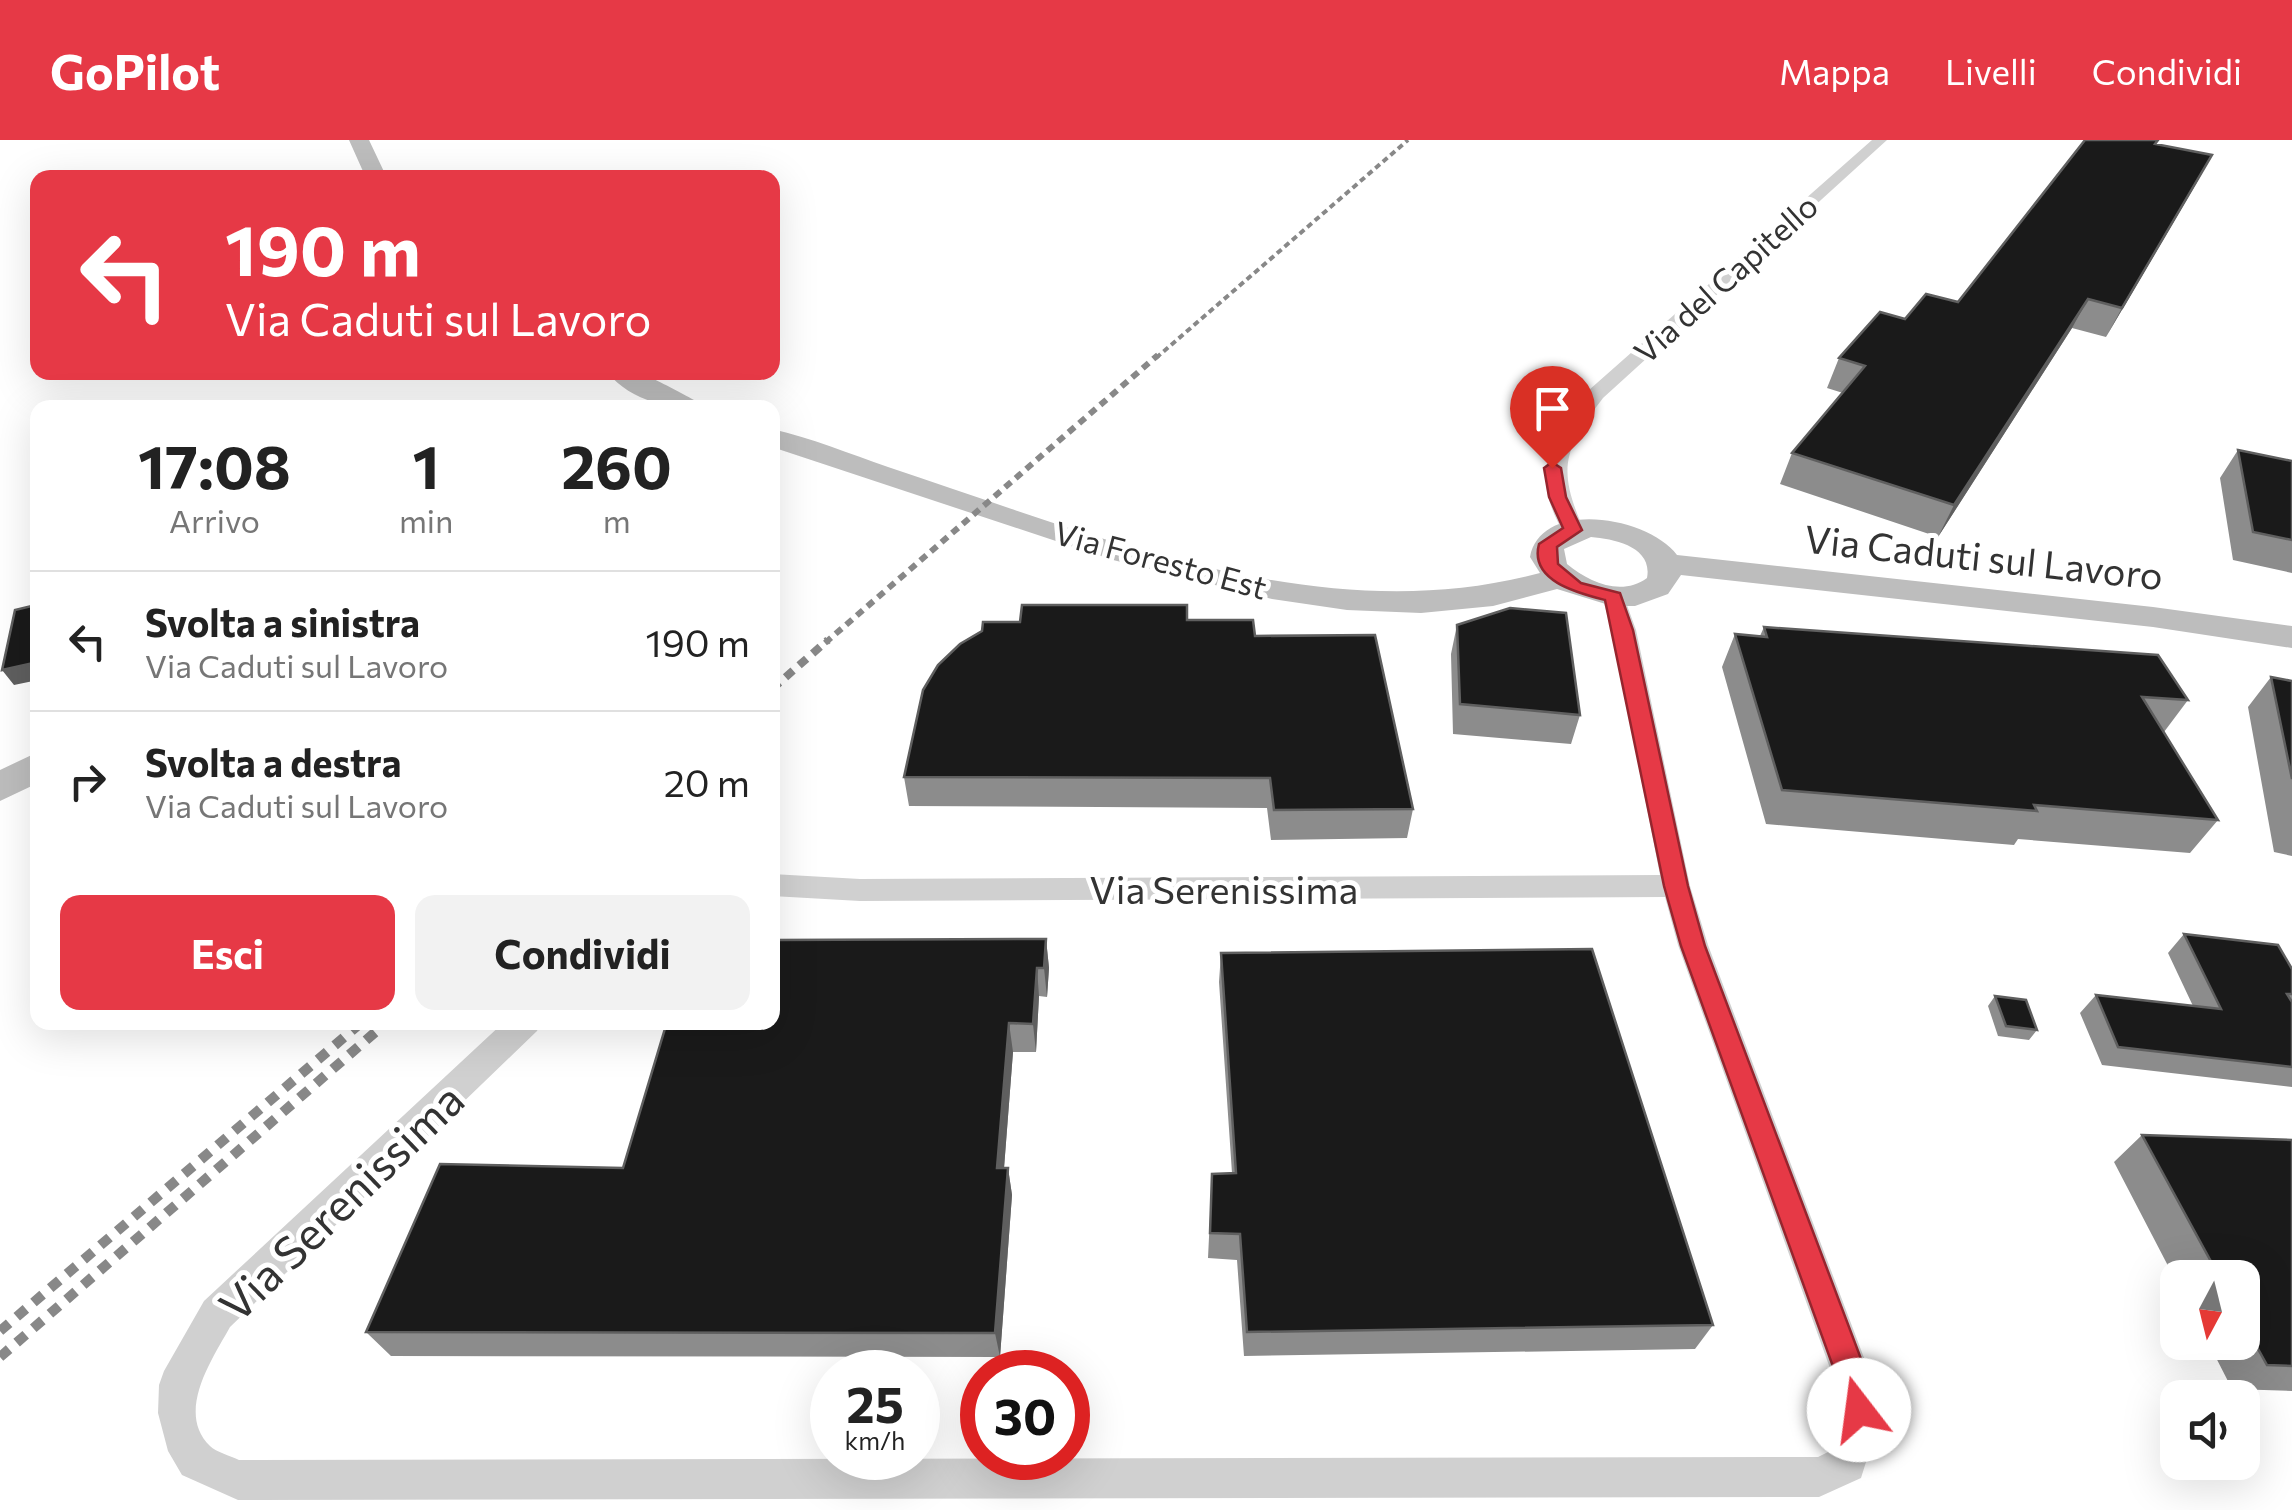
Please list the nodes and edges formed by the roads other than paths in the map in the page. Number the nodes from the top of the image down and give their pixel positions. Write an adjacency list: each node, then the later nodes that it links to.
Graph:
1 (359, 140): 3 (street)
2 (1880, 140): 7 (street, Via del Capitello)
3 (373, 170)
4 (627, 380): 5 (street)
5 (645, 400)
6 (780, 440): 9 (street, Via Foresto Est)
7 (1573, 530): 8 (street); 9 (street)
8 (1667, 564): 10 (street); 11 (street, Via Caduti sul Lavoro)
9 (1560, 578): 10 (street)
10 (1613, 597): 15 (street, Via Serenissima)
11 (2292, 636)
12 (30, 770): 13 (street)
13 (0, 787)
14 (780, 885): 15 (street, Via Serenissima)
15 (1676, 886): 16 (street, Via Serenissima)
16 (518, 1030)

